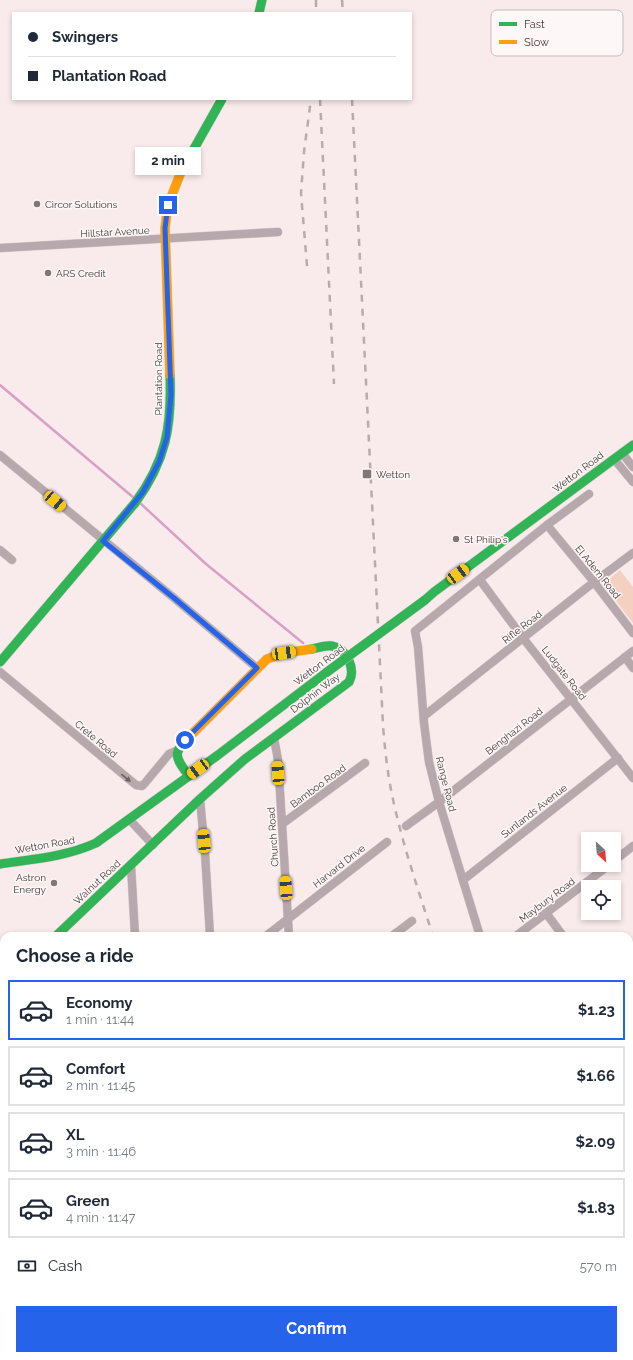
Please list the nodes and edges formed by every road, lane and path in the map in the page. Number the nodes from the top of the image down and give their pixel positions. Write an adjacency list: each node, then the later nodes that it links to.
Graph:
1 (262, 0): 2 (street)
2 (259, 12)
3 (221, 100): 5 (street, Plantation Road)
4 (278, 232): 5 (street, Hillstar Avenue)
5 (166, 239): 6 (street, Hillstar Avenue); 15 (street, Plantation Road)
6 (0, 248)
7 (633, 445): 8 (street, Wetton Road)
8 (622, 453): 10 (street, Wetton Road); 11 (street)
9 (0, 456): 15 (street)
10 (614, 459): 12 (street); 35 (street, Wetton Road, bridge)
11 (633, 468)
12 (633, 482)
13 (589, 494): 14 (street)
14 (547, 525): 19 (street); 20 (street, El Adem Road)
15 (103, 541): 25 (street, Plantation Road); 26 (street)
16 (0, 550): 18 (street)
17 (633, 553): 20 (street, Rifle Road)
18 (12, 560)
19 (480, 580): 22 (street, Ludgate Road); 30 (street, Range Road)
20 (594, 582): 21 (street, El Adem Road); 22 (street, Rifle Road)
21 (633, 633)
22 (523, 638): 29 (street, Ludgate Road); 30 (street, Rifle Road)
23 (633, 651): 24 (street, Benghazi Road)
24 (625, 658): 27 (street); 29 (street, Benghazi Road)
25 (0, 662)
26 (257, 668): 31 (street, Dolphin Way); 32 (street, Dolphin Way)
27 (633, 668)
28 (0, 672): 32 (street, Crete Road, one-way to 32)
29 (572, 699): 33 (street, Ludgate Road); 38 (street, Benghazi Road)
30 (424, 716): 38 (street, Range Road)
31 (274, 738): 37 (street, Dolphin Way); 40 (street, Church Road)
32 (176, 751): 35 (street)
33 (618, 758): 36 (street, Ludgate Road); 50 (street, Sunlands Avenue)
34 (365, 763): 40 (street, Bamboo Road)
35 (189, 776): 39 (street, Wetton Road)
36 (633, 778)
37 (200, 799): 43 (street, Dolphin Way); 56 (street)
38 (439, 802): 41 (street, Benghazi Road); 50 (street, Range Road)
39 (129, 819): 43 (street); 47 (street, Wetton Road)
40 (282, 824): 52 (street, Church Road)
41 (406, 826)
42 (387, 842): 52 (street, Harvard Drive)
43 (153, 845): 48 (street, Walnut Road)
44 (630, 848): 45 (street); 46 (street)
45 (621, 855)
46 (633, 858)
47 (0, 864)
48 (131, 865): 54 (street, Walnut Road); 55 (street)
49 (600, 872): 51 (street, Maybury Road)
50 (463, 880): 60 (street, Range Road)
51 (546, 913): 61 (street, Maybury Road); 62 (street)
52 (288, 919): 57 (street, Harvard Drive); 58 (street, Church Road)
53 (412, 921): 59 (street)
54 (60, 932)
55 (135, 932)
56 (210, 932)
57 (271, 932)
58 (289, 932)
59 (397, 932)
60 (479, 932)
61 (521, 932)
62 (560, 932)

